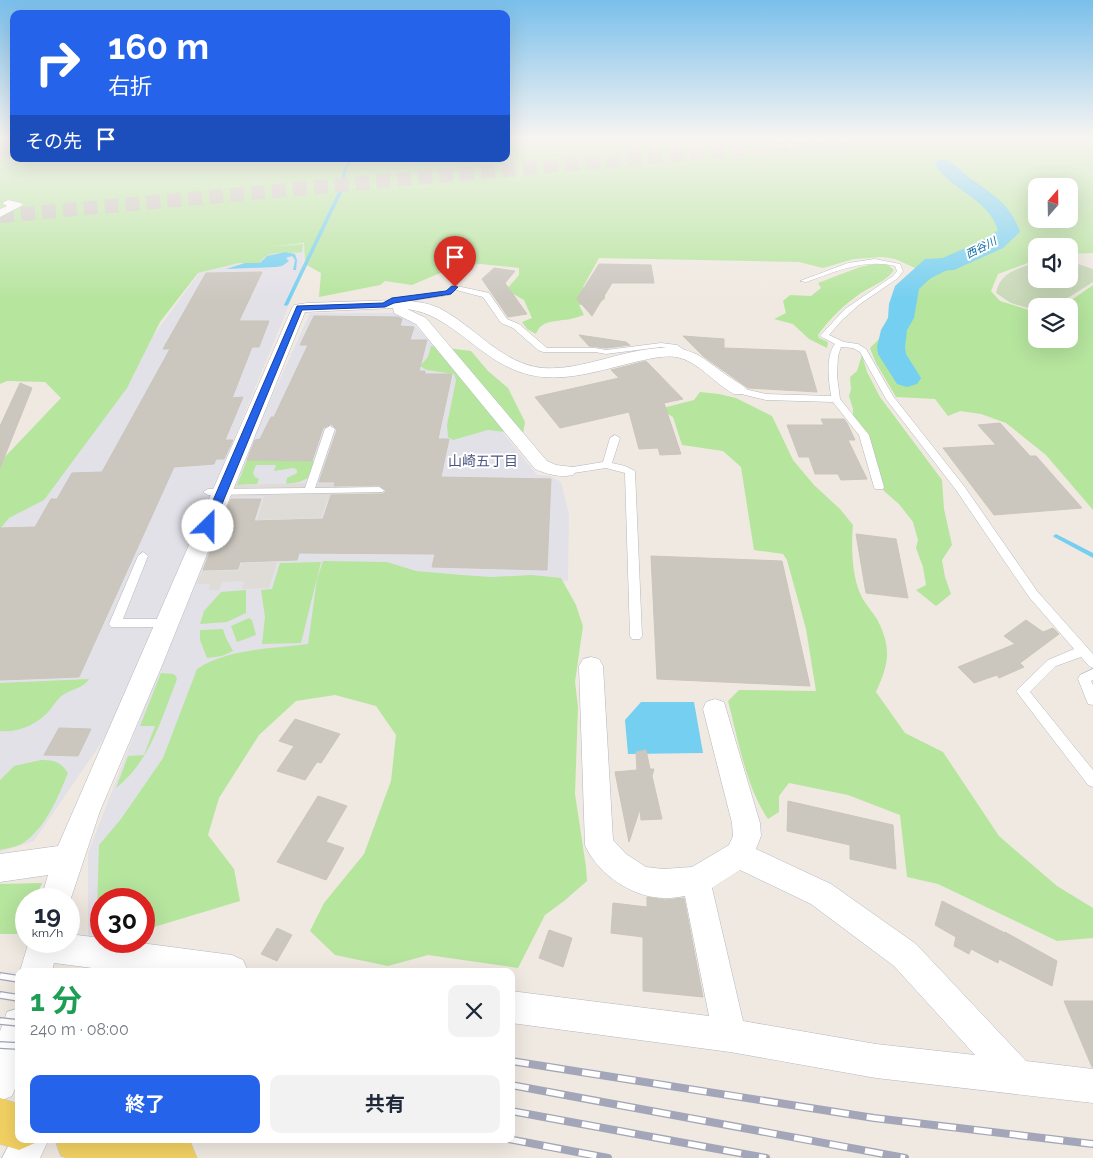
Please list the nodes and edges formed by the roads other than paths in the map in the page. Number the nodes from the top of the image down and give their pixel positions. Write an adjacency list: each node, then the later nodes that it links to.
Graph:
1 (8, 204): 2 (street)
2 (0, 214)
3 (804, 281): 6 (lane)
4 (385, 305): 5 (street); 7 (street); 7 (lane)
5 (361, 306): 13 (street); 17 (street)
6 (842, 344): 9 (lane); 21 (lane)
7 (692, 358): 8 (street)
8 (740, 391): 9 (lane)
9 (836, 399): 14 (lane)
10 (330, 429): 15 (lane)
11 (615, 438): 12 (lane)
12 (607, 464): 13 (lane); 20 (lane)
13 (567, 471)
14 (879, 487)
15 (309, 490): 16 (lane); 17 (lane)
16 (379, 490)
17 (215, 492): 19 (street)
18 (143, 556): 19 (lane)
19 (168, 623): 29 (street)
20 (636, 636)
21 (1083, 651): 22 (lane); 27 (lane)
22 (1093, 663)
23 (591, 666): 31 (street)
24 (1093, 674): 25 (lane)
25 (1093, 700)
26 (715, 709): 28 (street)
27 (1093, 781)
28 (739, 855): 31 (street); 38 (street)
29 (67, 859): 30 (street); 32 (street)
30 (0, 868)
31 (696, 881): 36 (street)
32 (59, 888)
33 (41, 953): 34 (street)
34 (200, 968)
35 (515, 1008): 36 (street)
36 (730, 1035): 38 (street)
37 (15, 1037): 39 (street)
38 (1018, 1078): 40 (street)
39 (0, 1084)
40 (1093, 1086)
41 (0, 1121): 42 (main road)
42 (15, 1126)
43 (29, 1143): 45 (street)
44 (104, 1143): 46 (main road)
45 (20, 1158)
46 (173, 1158)

